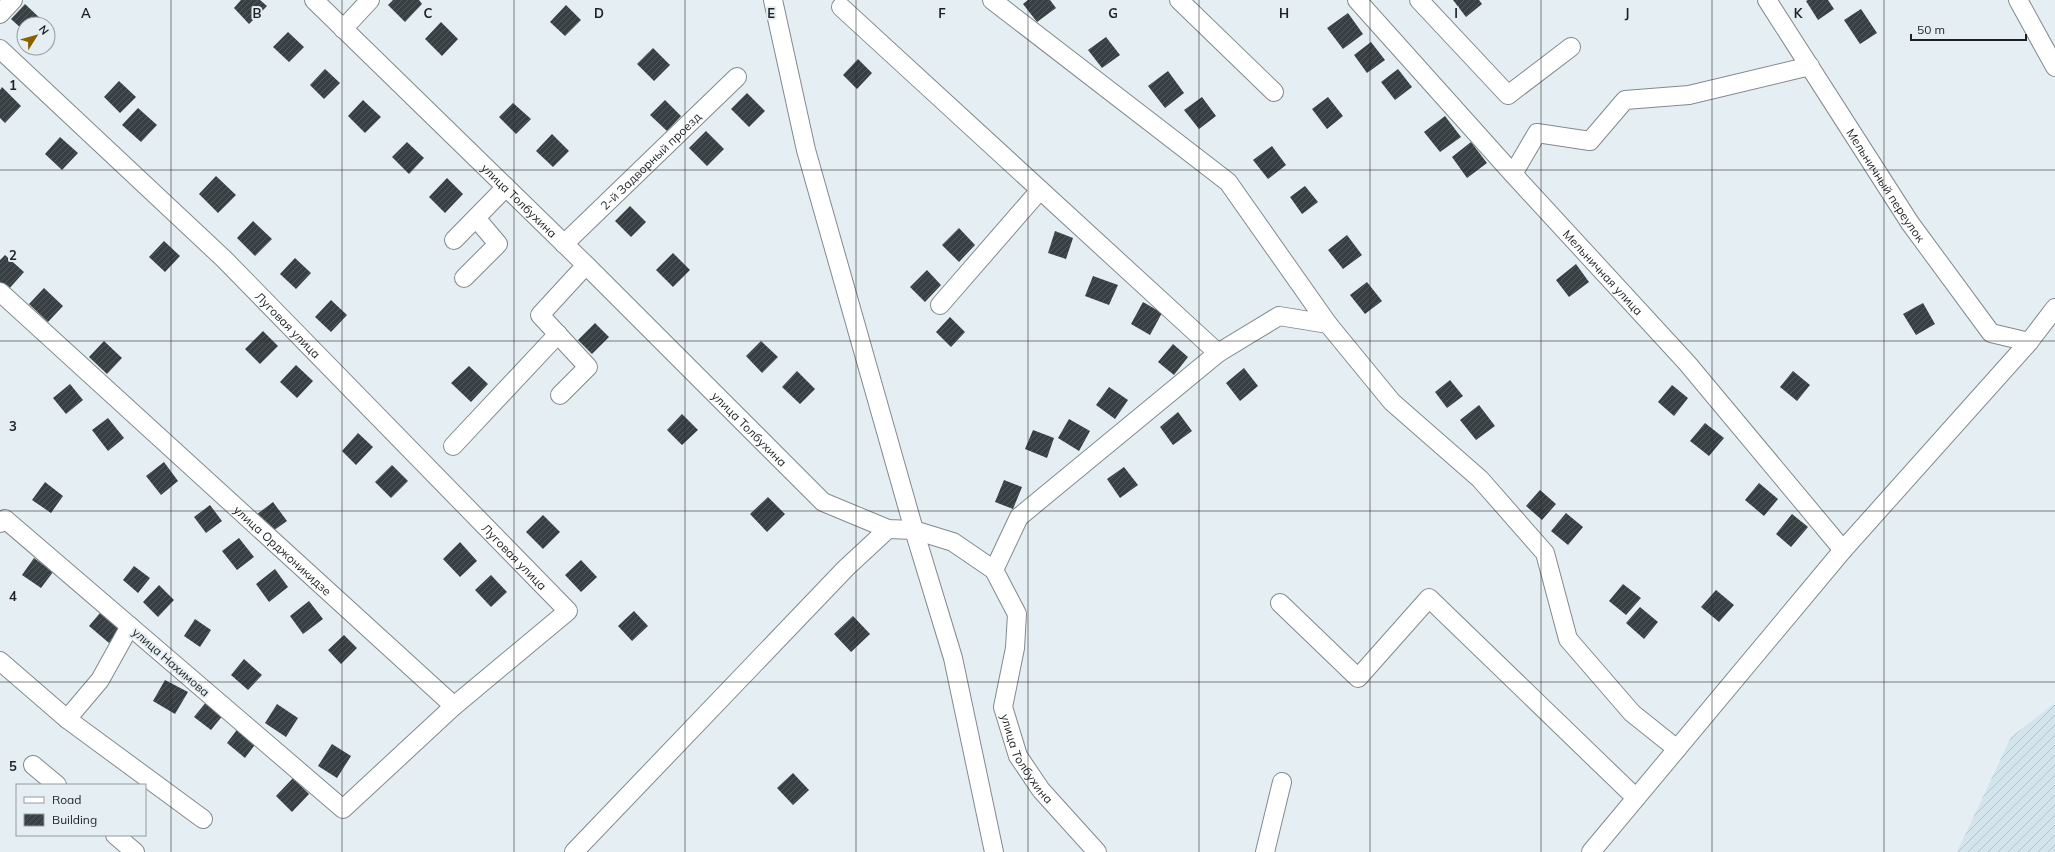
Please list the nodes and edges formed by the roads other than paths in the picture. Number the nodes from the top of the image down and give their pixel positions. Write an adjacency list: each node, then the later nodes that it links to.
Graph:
1 (13, 0): 12 (street)
2 (314, 0): 13 (street, улица Толбухина)
3 (370, 0): 13 (street)
4 (773, 0): 39 (street)
5 (992, 0): 31 (street)
6 (1179, 0): 19 (street)
7 (1357, 0): 20 (street, Мельничная улица)
8 (1419, 0): 14 (street)
9 (1767, 0): 16 (street, Мельничный переулок)
10 (2018, 0): 17 (street)
11 (841, 7): 22 (street)
12 (0, 14)
13 (343, 29): 21 (street, улица Толбухина)
14 (1571, 47)
15 (0, 49): 45 (street, Луговая улица)
16 (1810, 66): 20 (street); 33 (street, Мельничный переулок)
17 (2055, 67)
18 (737, 77): 25 (street, 2-й Задворный проезд)
19 (1274, 92)
20 (1513, 174): 40 (street, Мельничная улица)
21 (506, 188): 23 (street); 25 (street, улица Толбухина)
22 (1040, 190): 29 (street); 34 (street)
23 (476, 218): 24 (street); 27 (street)
24 (454, 240)
25 (564, 244): 26 (street, улица Толбухина)
26 (586, 265): 32 (street); 38 (street, улица Толбухина)
27 (464, 278)
28 (0, 292): 45 (street, улица Орджоникидзе)
29 (940, 305)
30 (2055, 308): 33 (street)
31 (1328, 324): 34 (street); 47 (street)
32 (558, 334): 35 (street); 36 (street)
33 (2029, 342): 40 (street)
34 (1218, 353): 41 (street)
35 (560, 395)
36 (453, 446)
37 (0, 523): 43 (street, улица Нахимова)
38 (888, 529): 39 (street, улица Толбухина); 55 (street)
39 (914, 530): 41 (street, улица Толбухина); 56 (street)
40 (1843, 550): 47 (street)
41 (994, 570): 57 (street, улица Толбухина)
42 (1280, 603): 51 (street)
43 (130, 626): 45 (street, улица Нахимова); 46 (street)
44 (0, 661): 46 (street)
45 (454, 706)
46 (68, 718): 52 (street)
47 (1677, 749): 51 (street)
48 (33, 765): 50 (street)
49 (1282, 782): 58 (street)
50 (56, 784)
51 (1636, 798): 59 (street)
52 (203, 819)
53 (116, 836): 54 (street)
54 (135, 852)
55 (574, 852)
56 (994, 852)
57 (1097, 852)
58 (1265, 852)
59 (1591, 852)

